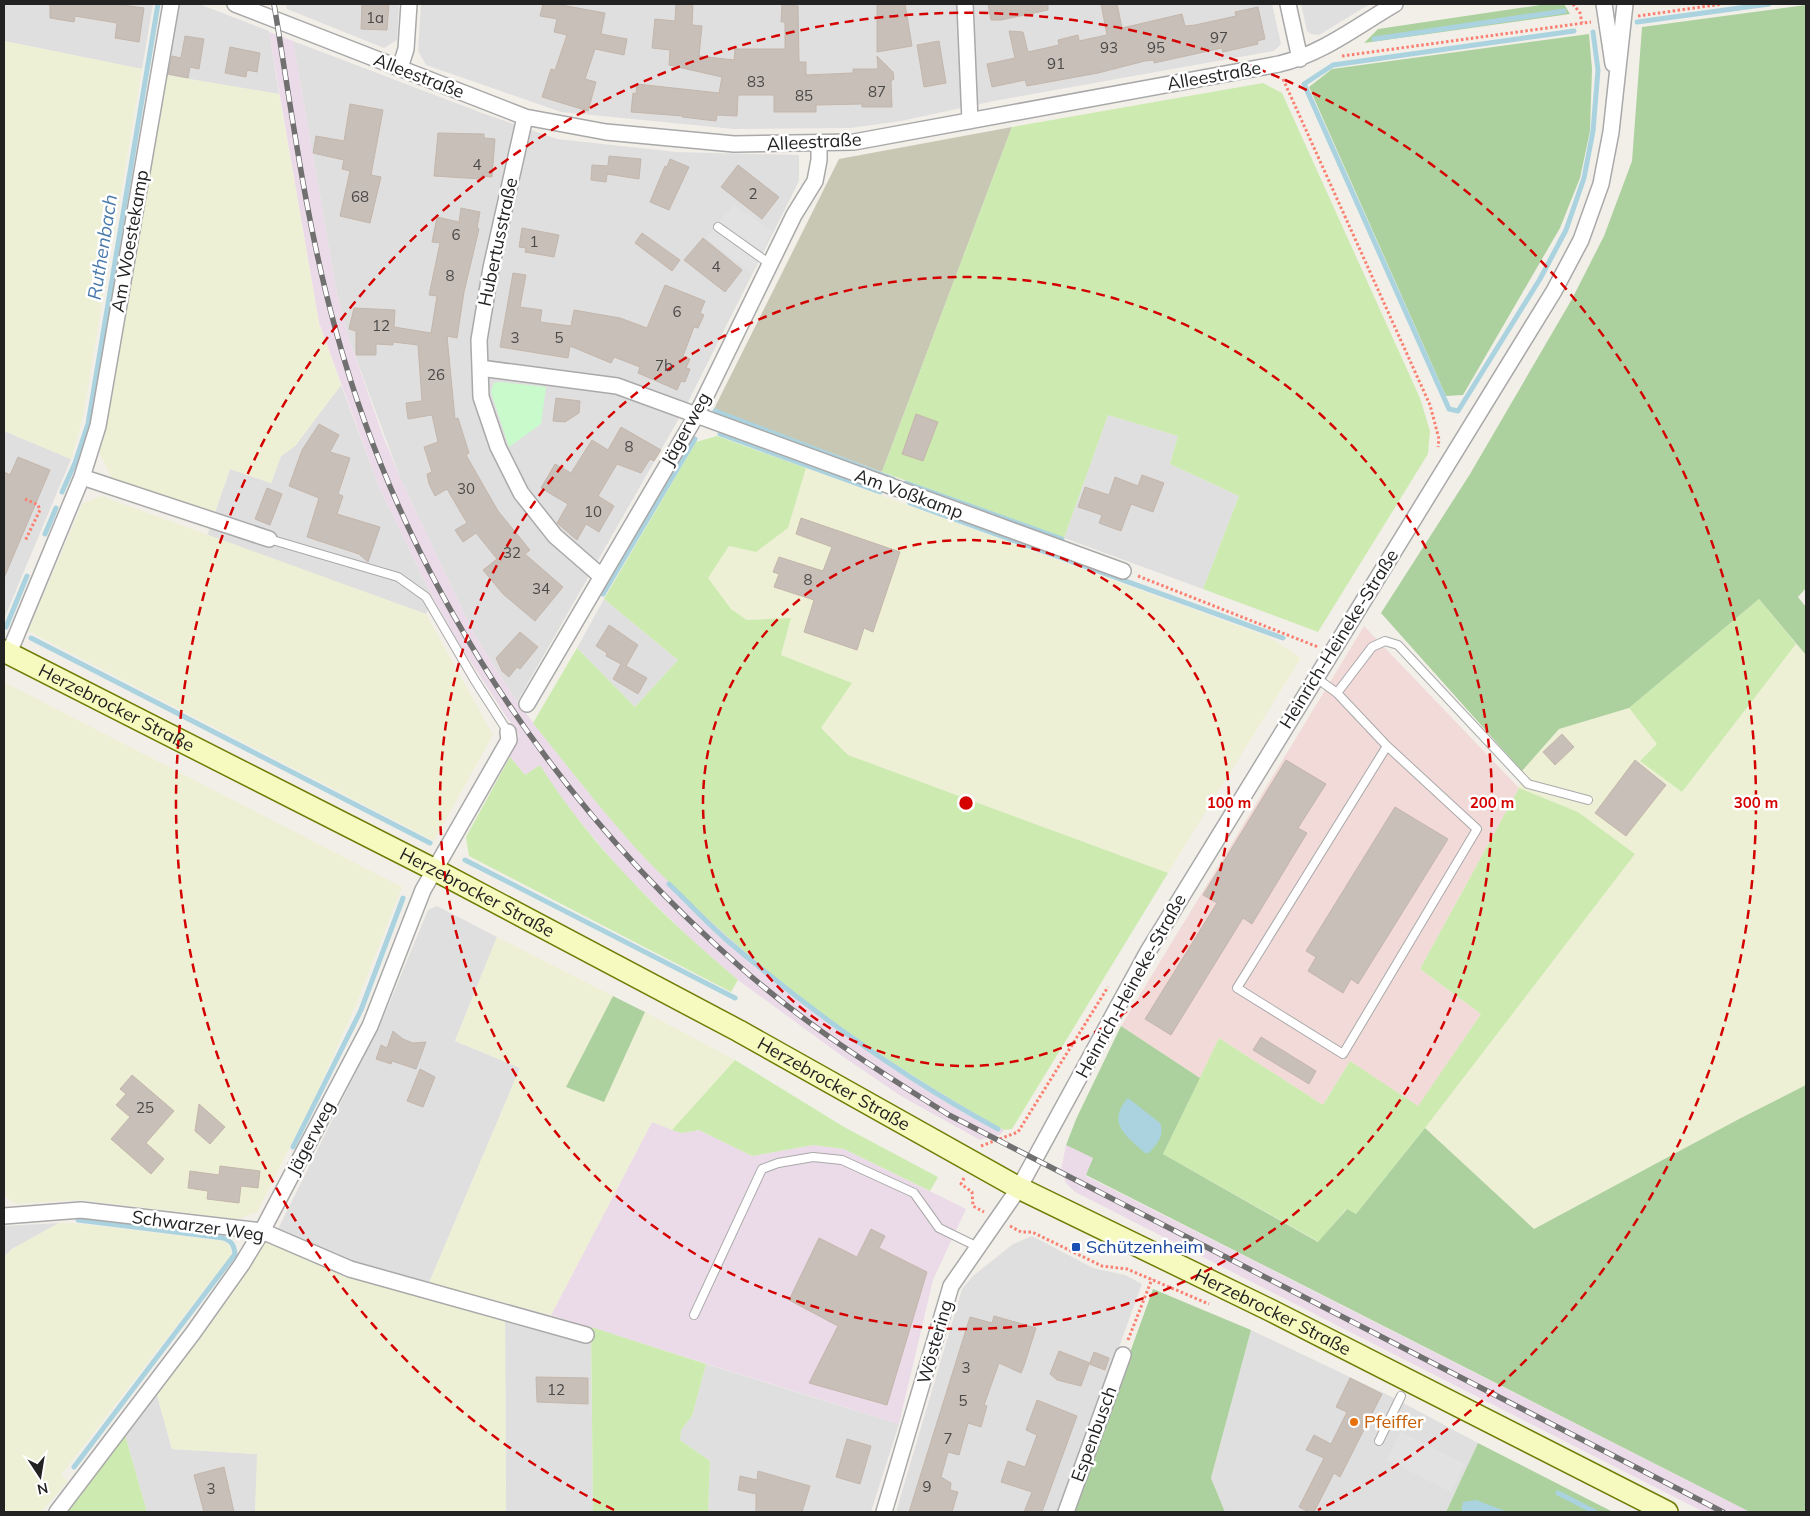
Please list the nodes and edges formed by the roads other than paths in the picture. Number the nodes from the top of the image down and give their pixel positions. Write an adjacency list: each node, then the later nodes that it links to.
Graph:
1 (171, 4): 19 (street, Am Woestekamp)
2 (235, 4): 10 (street, Alleestraße)
3 (409, 4): 10 (street)
4 (965, 4): 13 (street)
5 (1288, 4): 9 (street)
6 (1395, 4): 9 (street, Alleestraße)
7 (1604, 4): 11 (street, Heinrich-Heineke-Straße)
8 (1629, 10): 11 (street, Heinrich-Heineke-Straße)
9 (1300, 59): 13 (street, Alleestraße)
10 (400, 68): 12 (street, Alleestraße)
11 (1616, 75): 24 (street, Heinrich-Heineke-Straße)
12 (525, 117): 14 (street, Alleestraße); 17 (street, Hubertusstraße)
13 (970, 121): 14 (street, Alleestraße)
14 (819, 144): 16 (street, Jägerweg)
15 (718, 226): 16 (lane)
16 (770, 264): 18 (street, Jägerweg)
17 (480, 368): 18 (street); 22 (street, Hubertusstraße)
18 (696, 416): 21 (street, Am Voßkamp); 22 (street, Jägerweg)
19 (82, 477): 20 (street); 23 (street, Am Woestekamp)
20 (269, 539): 27 (lane)
21 (1123, 571)
22 (601, 576): 26 (street, Jägerweg)
23 (6, 652): 30 (main road, Herzebrocker Straße)
24 (1315, 677): 25 (lane); 31 (street, Heinrich-Heineke-Straße)
25 (1337, 694): 28 (lane); 29 (lane)
26 (527, 704)
27 (508, 732): 30 (street, Jägerweg)
28 (1387, 746): 28 (lane)
29 (1588, 800)
30 (435, 870): 31 (main road, Herzebrocker Straße); 33 (street, Jägerweg)
31 (1019, 1188): 34 (street, Wöstering); 43 (main road, Herzebrocker Straße)
32 (4, 1216): 33 (street, Schwarzer Weg)
33 (262, 1231): 36 (street, Schwarzer Weg); 40 (street, Jägerweg)
34 (978, 1247): 35 (lane); 41 (street, Wöstering)
35 (694, 1315)
36 (586, 1335)
37 (1123, 1355): 42 (street, Espenbusch)
38 (1401, 1396): 39 (lane)
39 (1380, 1441)
40 (57, 1512)
41 (884, 1512)
42 (1066, 1512)
43 (1667, 1512)

